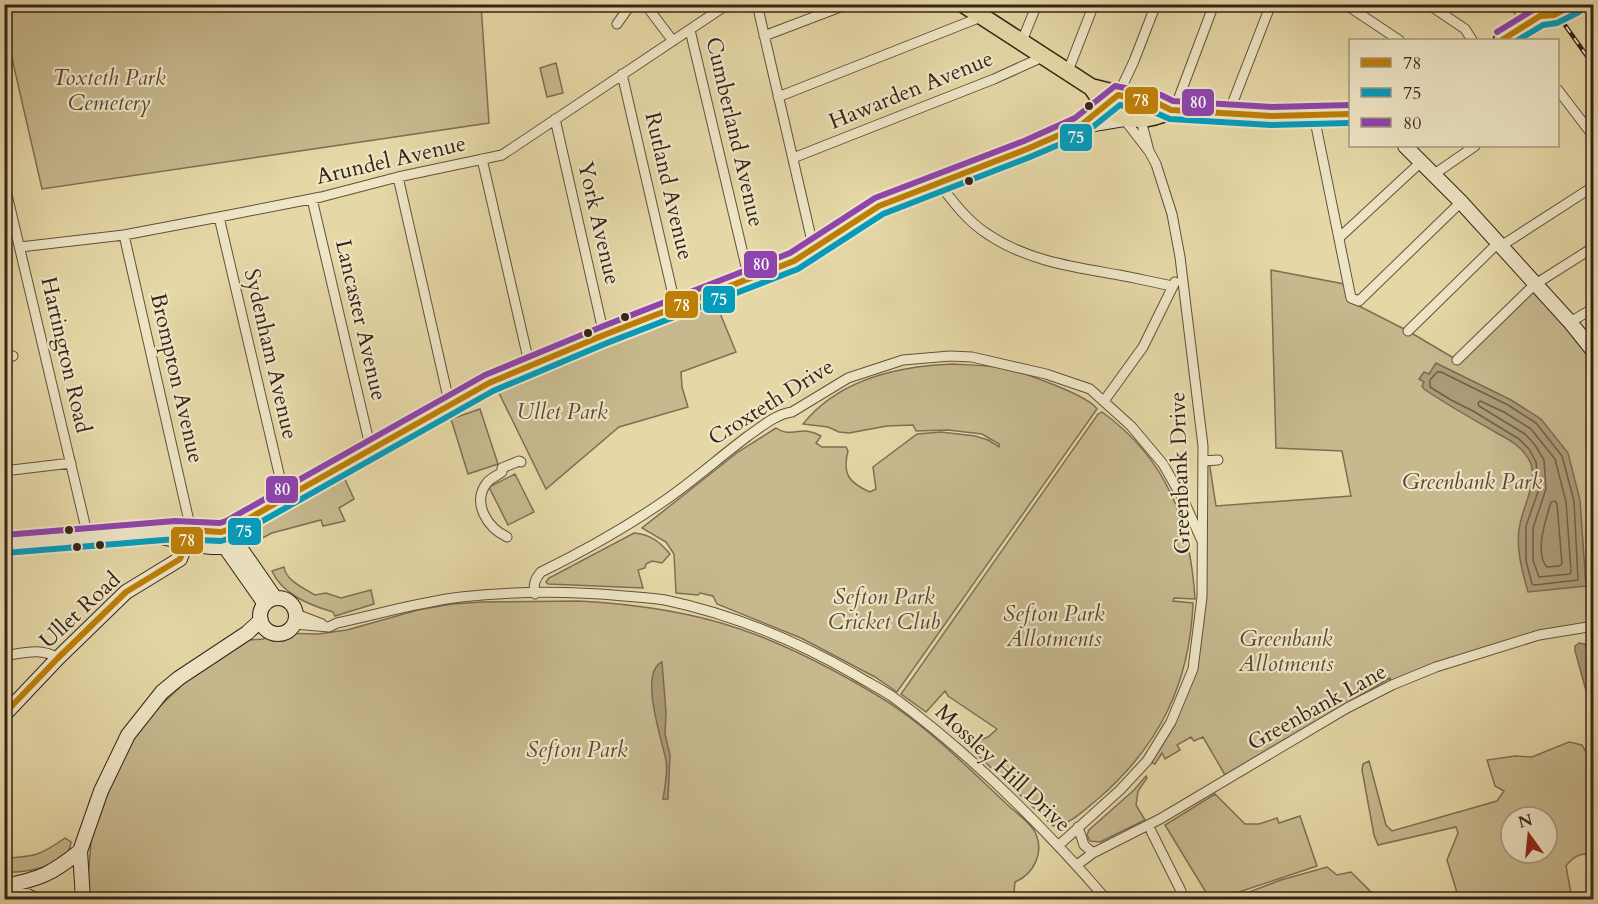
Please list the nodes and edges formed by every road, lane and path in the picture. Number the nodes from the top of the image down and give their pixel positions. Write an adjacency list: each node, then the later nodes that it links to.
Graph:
1 (631, 4): 18 (street)
2 (645, 4): 24 (street)
3 (729, 4): 19 (street, Arundel Avenue)
4 (757, 4): 20 (street)
5 (848, 4): 20 (street)
6 (963, 4): 16 (highway)
7 (1037, 4): 25 (street)
8 (1094, 4): 27 (street)
9 (1156, 4): 31 (street)
10 (1214, 4): 32 (street)
11 (1271, 4): 33 (street)
12 (1345, 4): 21 (street)
13 (1428, 4): 22 (street)
14 (1514, 4): 17 (street)
15 (1575, 4): 17 (highway)
16 (983, 11): 25 (highway); 30 (street)
17 (1532, 23): 23 (highway)
18 (617, 24)
19 (690, 30): 24 (street, Arundel Avenue); 61 (street, Cumberland Avenue)
20 (764, 36): 30 (street)
21 (1398, 39)
22 (1471, 39)
23 (1504, 39)
24 (674, 41): 28 (street, Arundel Avenue)
25 (1022, 41): 26 (highway)
26 (1041, 54): 27 (highway); 43 (street, Hawarden Avenue)
27 (1068, 71): 31 (highway)
28 (622, 74): 37 (street, Arundel Avenue); 64 (street, Rutland Avenue)
29 (1559, 93): 39 (street)
30 (778, 97): 43 (street)
31 (1111, 100): 32 (highway); 35 (highway); 38 (main road)
32 (1174, 110): 33 (highway); 35 (highway)
33 (1229, 112): 36 (highway)
34 (1349, 114): 36 (highway)
35 (1134, 115): 38 (main road); 42 (street, Greenbank Drive); 42 (street)
36 (1314, 116): 55 (street)
37 (555, 119): 44 (street, Arundel Avenue); 68 (street, York Avenue)
38 (1080, 126): 49 (main road)
39 (1593, 137)
40 (1406, 147): 45 (main road)
41 (1474, 147): 46 (street)
42 (1149, 151): 60 (street, Greenbank Drive)
43 (793, 158): 59 (street)
44 (482, 159): 47 (street, Arundel Avenue); 71 (street)
45 (1420, 162): 46 (main road); 55 (street)
46 (1433, 175): 52 (main road)
47 (398, 177): 51 (street, Arundel Avenue); 73 (street)
48 (4, 182): 57 (street, Hartington Road)
49 (938, 182): 59 (main road); 63 (street)
50 (1593, 186): 56 (street)
51 (312, 199): 53 (street, Arundel Avenue); 74 (street, Lancaster Avenue)
52 (1461, 202): 55 (street); 56 (main road)
53 (219, 217): 54 (street, Arundel Avenue); 80 (street, Sydenham Avenue)
54 (124, 234): 57 (street, Arundel Avenue); 81 (street, Brompton Avenue)
55 (1340, 237)
56 (1499, 245): 62 (main road); 67 (street)
57 (20, 247): 77 (street, Hartington Road)
58 (1593, 247): 62 (street)
59 (814, 250): 61 (main road)
60 (1182, 272): 63 (street); 76 (street, Greenbank Drive)
61 (749, 279): 64 (main road)
62 (1534, 285): 66 (main road); 70 (street)
63 (1173, 286): 72 (street)
64 (676, 308): 68 (main road)
65 (1593, 308): 66 (street)
66 (1570, 322): 69 (main road)
67 (1408, 331)
68 (604, 335): 71 (main road)
69 (1593, 352)
70 (1457, 360)
71 (530, 366): 73 (main road)
72 (1104, 401): 85 (street, Croxteth Drive); 89 (street, Croxteth Drive)
73 (450, 406): 74 (main road)
74 (371, 450): 80 (main road)
75 (1218, 460): 76 (street)
76 (1203, 461): 85 (street, Greenbank Drive)
77 (71, 462): 79 (street); 82 (street, Hartington Road)
78 (521, 462): 83 (street)
79 (4, 471)
80 (279, 503): 84 (main road)
81 (189, 536): 82 (main road); 84 (main road); 95 (main road, Ullet Road)
82 (88, 537): 86 (main road)
83 (507, 537)
84 (228, 538): 87 (main road); 88 (main road)
85 (1203, 543): 97 (street, Greenbank Drive)
86 (4, 544)
87 (258, 571): 88 (main road); 90 (main road)
88 (251, 585): 90 (main road)
89 (535, 594): 91 (street, Mossley Hill Drive); 99 (street, Mossley Hill Drive)
90 (270, 601): 91 (main road); 92 (main road)
91 (295, 619): 92 (main road)
92 (263, 625): 100 (main road)
93 (1593, 626): 101 (street, Greenbank Lane)
94 (4, 656): 95 (street)
95 (58, 658): 96 (main road, Ullet Road)
96 (4, 715)
97 (1078, 827): 99 (street, Greenbank Drive); 101 (street)
98 (1151, 831): 103 (street)
99 (1058, 846): 102 (street, Mossley Hill Drive)
100 (80, 851): 104 (main road); 105 (main road)
101 (1093, 853): 102 (street, Greenbank Lane)
102 (1077, 865): 106 (street, Mossley Hill Drive)
103 (1181, 891)
104 (36, 900)
105 (83, 900)
106 (1107, 900)

